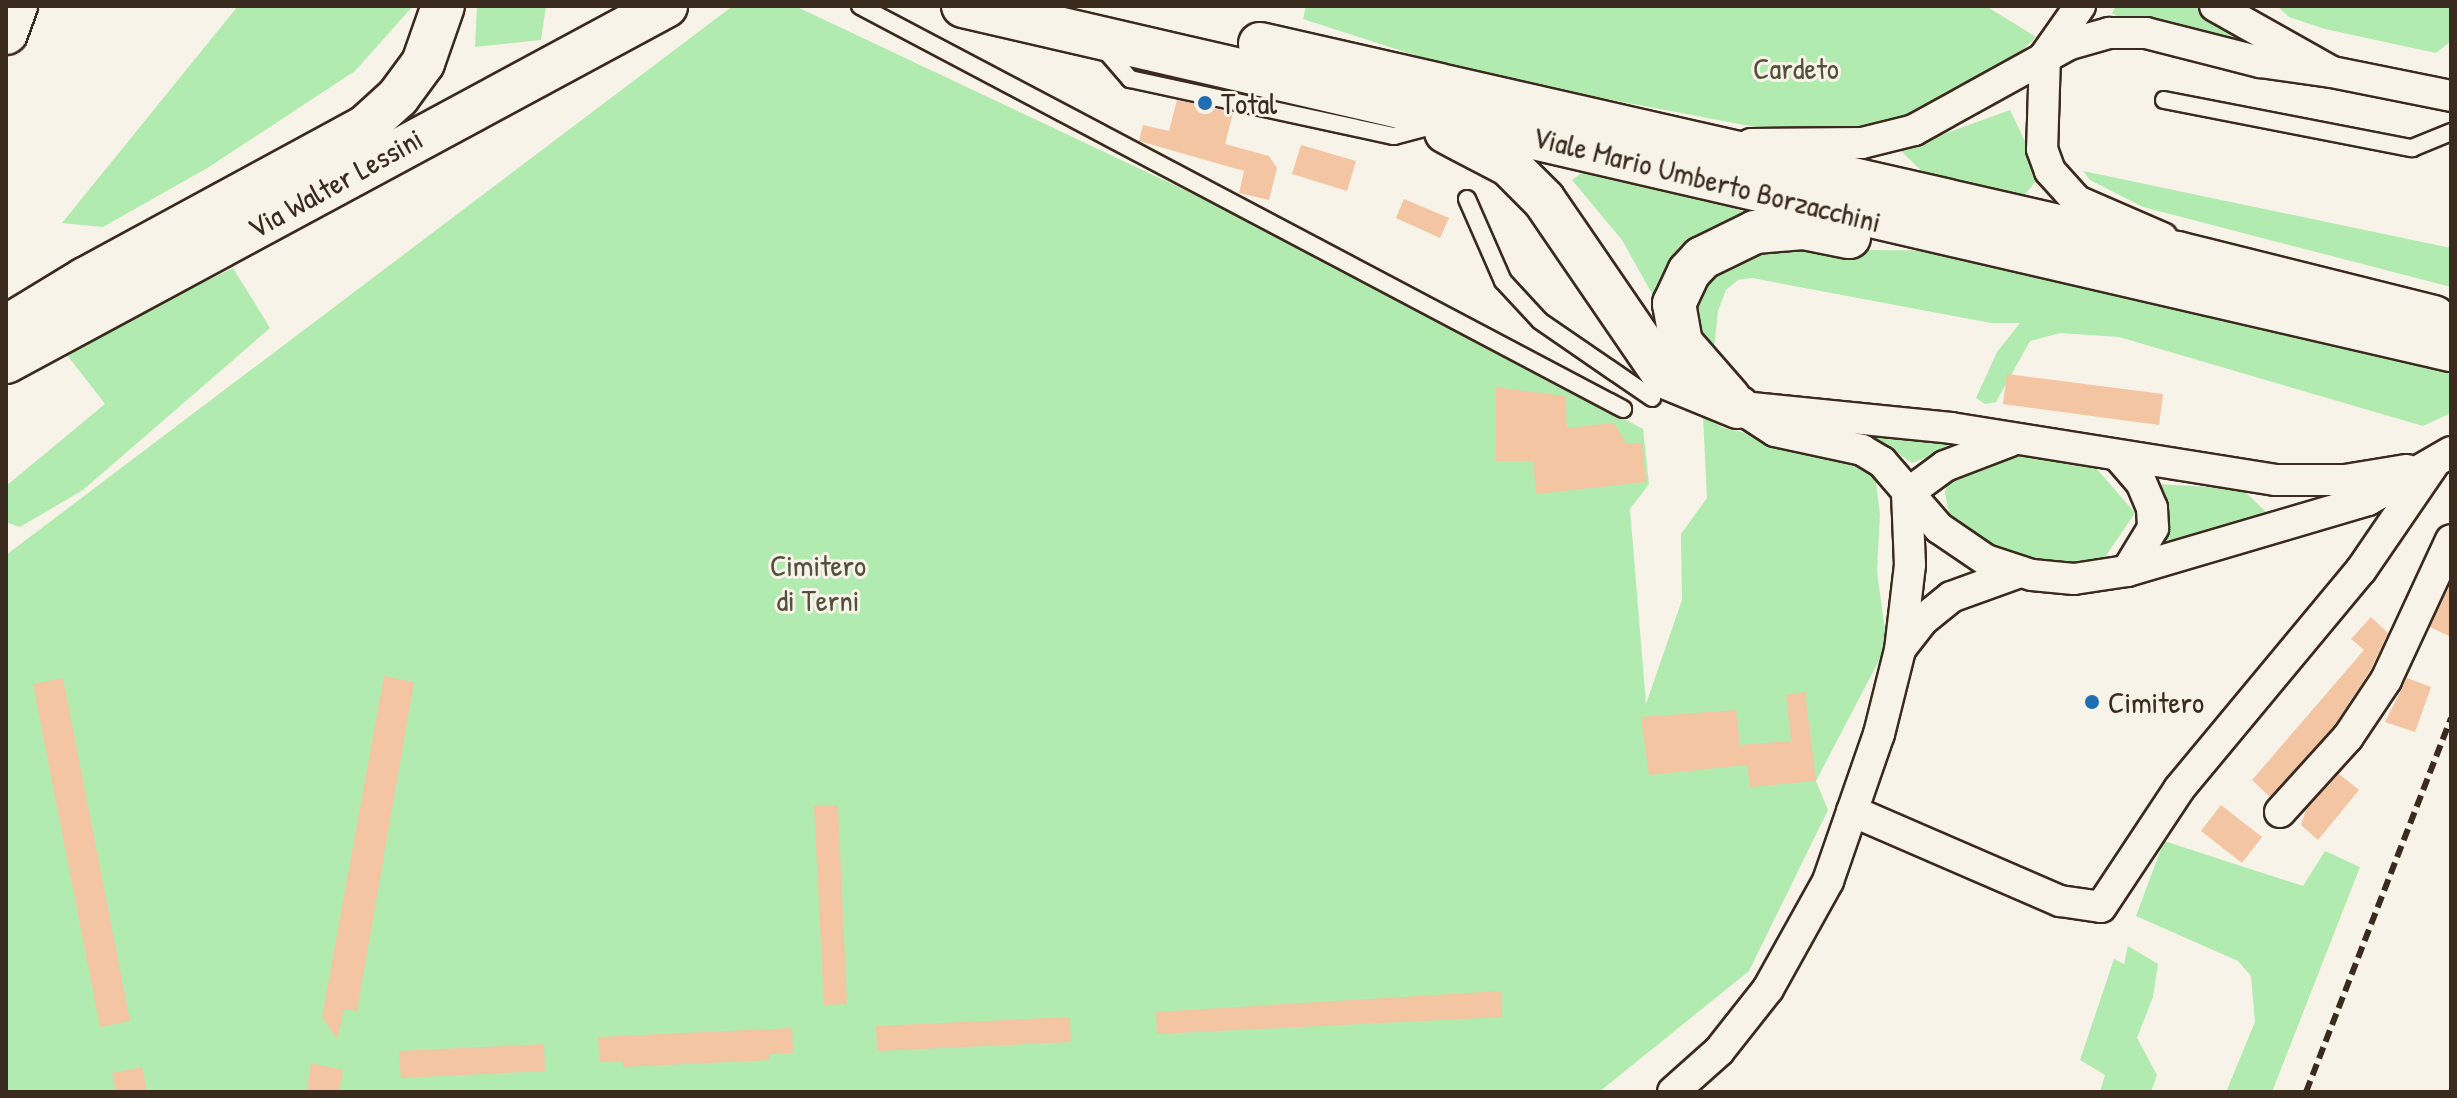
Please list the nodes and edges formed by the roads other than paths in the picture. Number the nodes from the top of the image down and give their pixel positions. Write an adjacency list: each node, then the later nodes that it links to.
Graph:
1 (16, 6): 9 (main road)
2 (443, 6): 22 (main road, Via Walter Lessini)
3 (666, 6): 24 (main road, Via Walter Lessini)
4 (860, 6): 27 (lane)
5 (963, 6): 8 (main road, Viale Mario Umberto Borzacchini)
6 (2080, 6): 10 (street)
7 (2215, 6): 11 (street)
8 (1093, 21): 13 (main road, Viale Mario Umberto Borzacchini); 18 (main road, Viale Mario Umberto Borzacchini)
9 (6, 33)
10 (2045, 56): 11 (street); 18 (street); 21 (street)
11 (2332, 72): 12 (street)
12 (2451, 96)
13 (1307, 100): 15 (main road, Viale Mario Umberto Borzacchini); 16 (lane)
14 (2164, 100): 17 (lane)
15 (1395, 105): 16 (main road); 20 (main road, Viale Mario Umberto Borzacchini)
16 (1435, 126): 26 (main road)
17 (2451, 132)
18 (1701, 144): 21 (main road, Viale Mario Umberto Borzacchini)
19 (1467, 199): 25 (lane)
20 (1940, 235): 23 (main road, Viale Mario Umberto Borzacchini); 26 (main road)
21 (2177, 253): 23 (main road, Viale Mario Umberto Borzacchini)
22 (6, 327)
23 (2449, 340)
24 (6, 362)
25 (1652, 398)
26 (1738, 407): 28 (street); 31 (street)
27 (1623, 409)
28 (2010, 441): 29 (street); 31 (street)
29 (2119, 457): 30 (street); 33 (street)
30 (2442, 459): 33 (street); 36 (street)
31 (1907, 494): 34 (street); 35 (street)
32 (2451, 540): 37 (street)
33 (2127, 571): 34 (street)
34 (2020, 572): 35 (street)
35 (1900, 650): 36 (street)
36 (1852, 811): 38 (street)
37 (2280, 812)
38 (1673, 1092)

